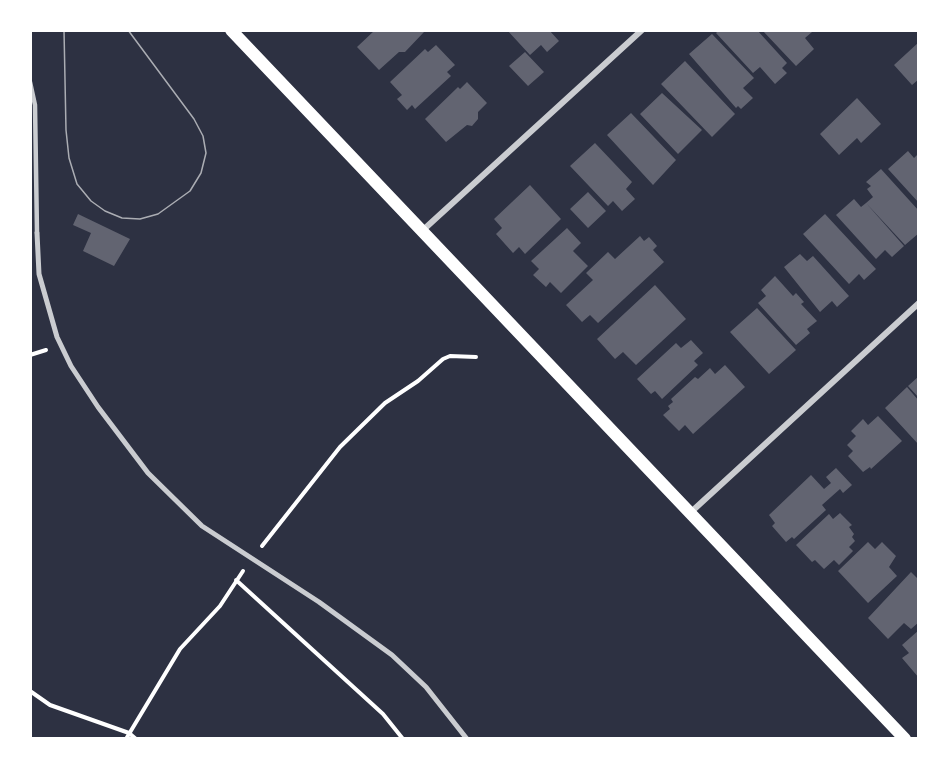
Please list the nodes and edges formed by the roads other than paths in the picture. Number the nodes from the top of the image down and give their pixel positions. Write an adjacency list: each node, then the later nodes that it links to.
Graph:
1 (231, 30): 4 (main road)
2 (642, 30): 4 (street)
3 (30, 82): 5 (lane)
4 (422, 231): 7 (main road)
5 (37, 233): 8 (street)
6 (919, 303): 7 (street)
7 (690, 513): 9 (main road)
8 (467, 739)
9 (905, 739)

